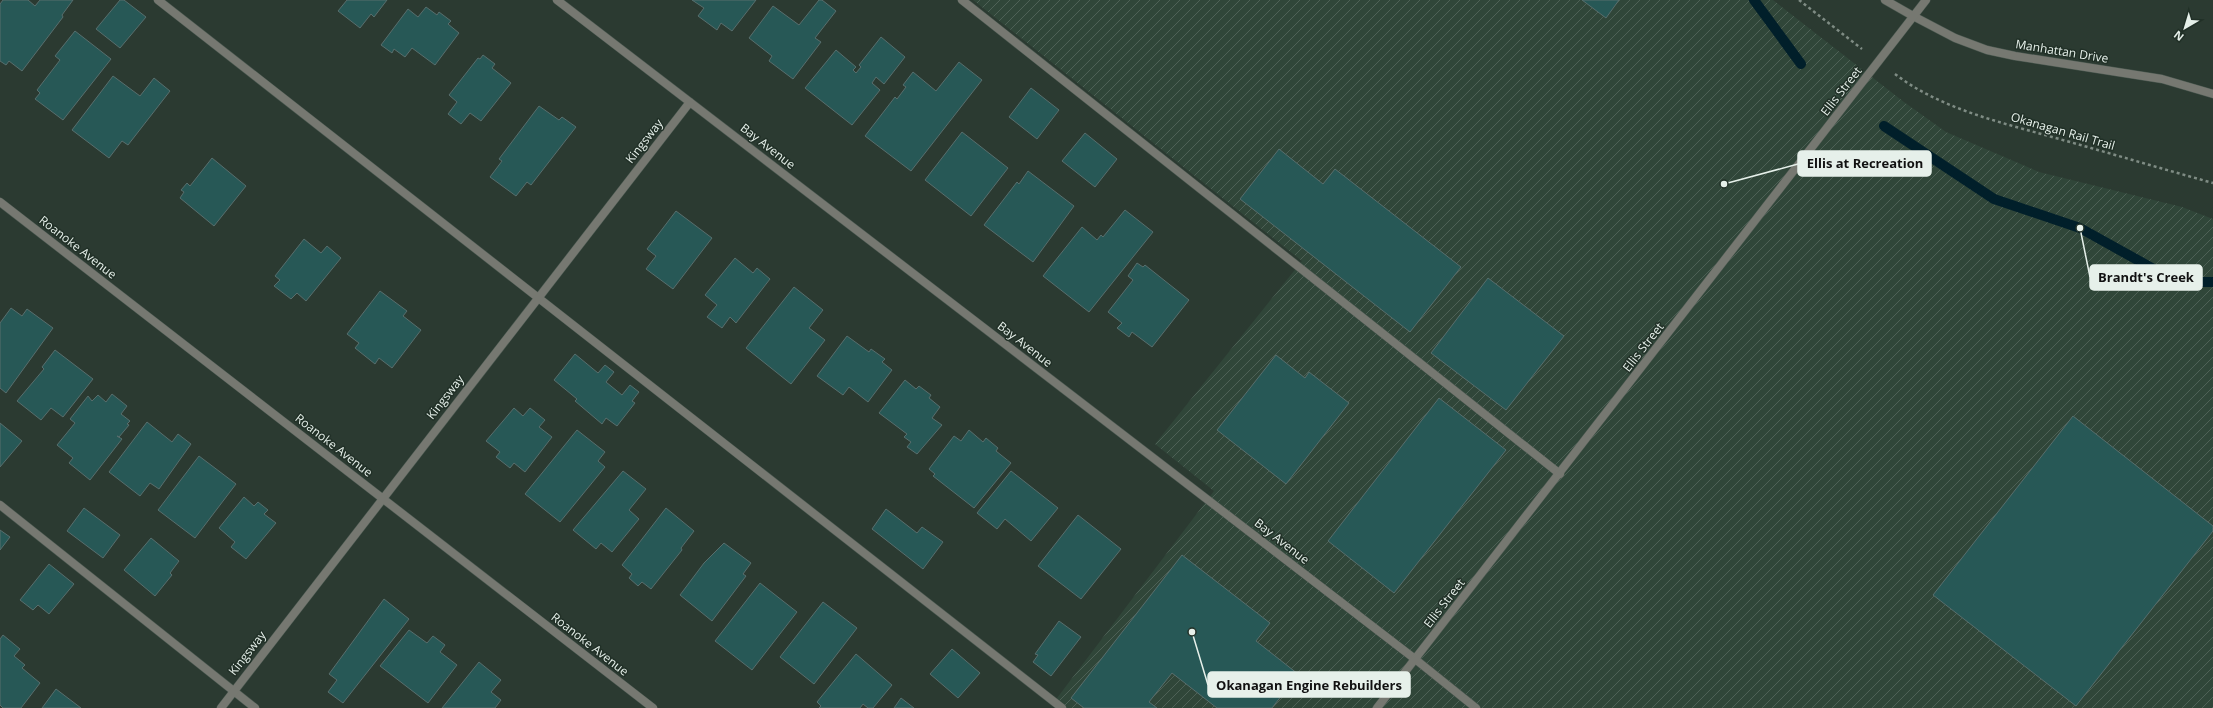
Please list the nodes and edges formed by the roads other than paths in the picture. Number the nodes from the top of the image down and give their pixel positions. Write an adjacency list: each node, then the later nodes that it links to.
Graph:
1 (158, 0): 10 (street)
2 (557, 0): 8 (street, Bay Avenue)
3 (962, 0): 11 (street)
4 (1885, 0): 6 (street, Manhattan Drive)
5 (1926, 0): 6 (street, Ellis Street)
6 (1912, 16): 7 (street, Manhattan Drive); 11 (street, Ellis Street)
7 (2213, 94)
8 (690, 102): 10 (street, Kingsway); 14 (street, Bay Avenue)
9 (0, 202): 12 (street, Roanoke Avenue)
10 (538, 297): 12 (street, Kingsway); 19 (street)
11 (1560, 474): 14 (street, Ellis Street)
12 (382, 498): 15 (street, Kingsway); 18 (street, Roanoke Avenue)
13 (0, 505): 15 (street)
14 (1416, 659): 20 (street, Ellis Street); 21 (street, Bay Avenue)
15 (234, 691): 16 (street, Kingsway); 17 (street)
16 (220, 708)
17 (255, 708)
18 (653, 708)
19 (1062, 708)
20 (1377, 708)
21 (1476, 708)

